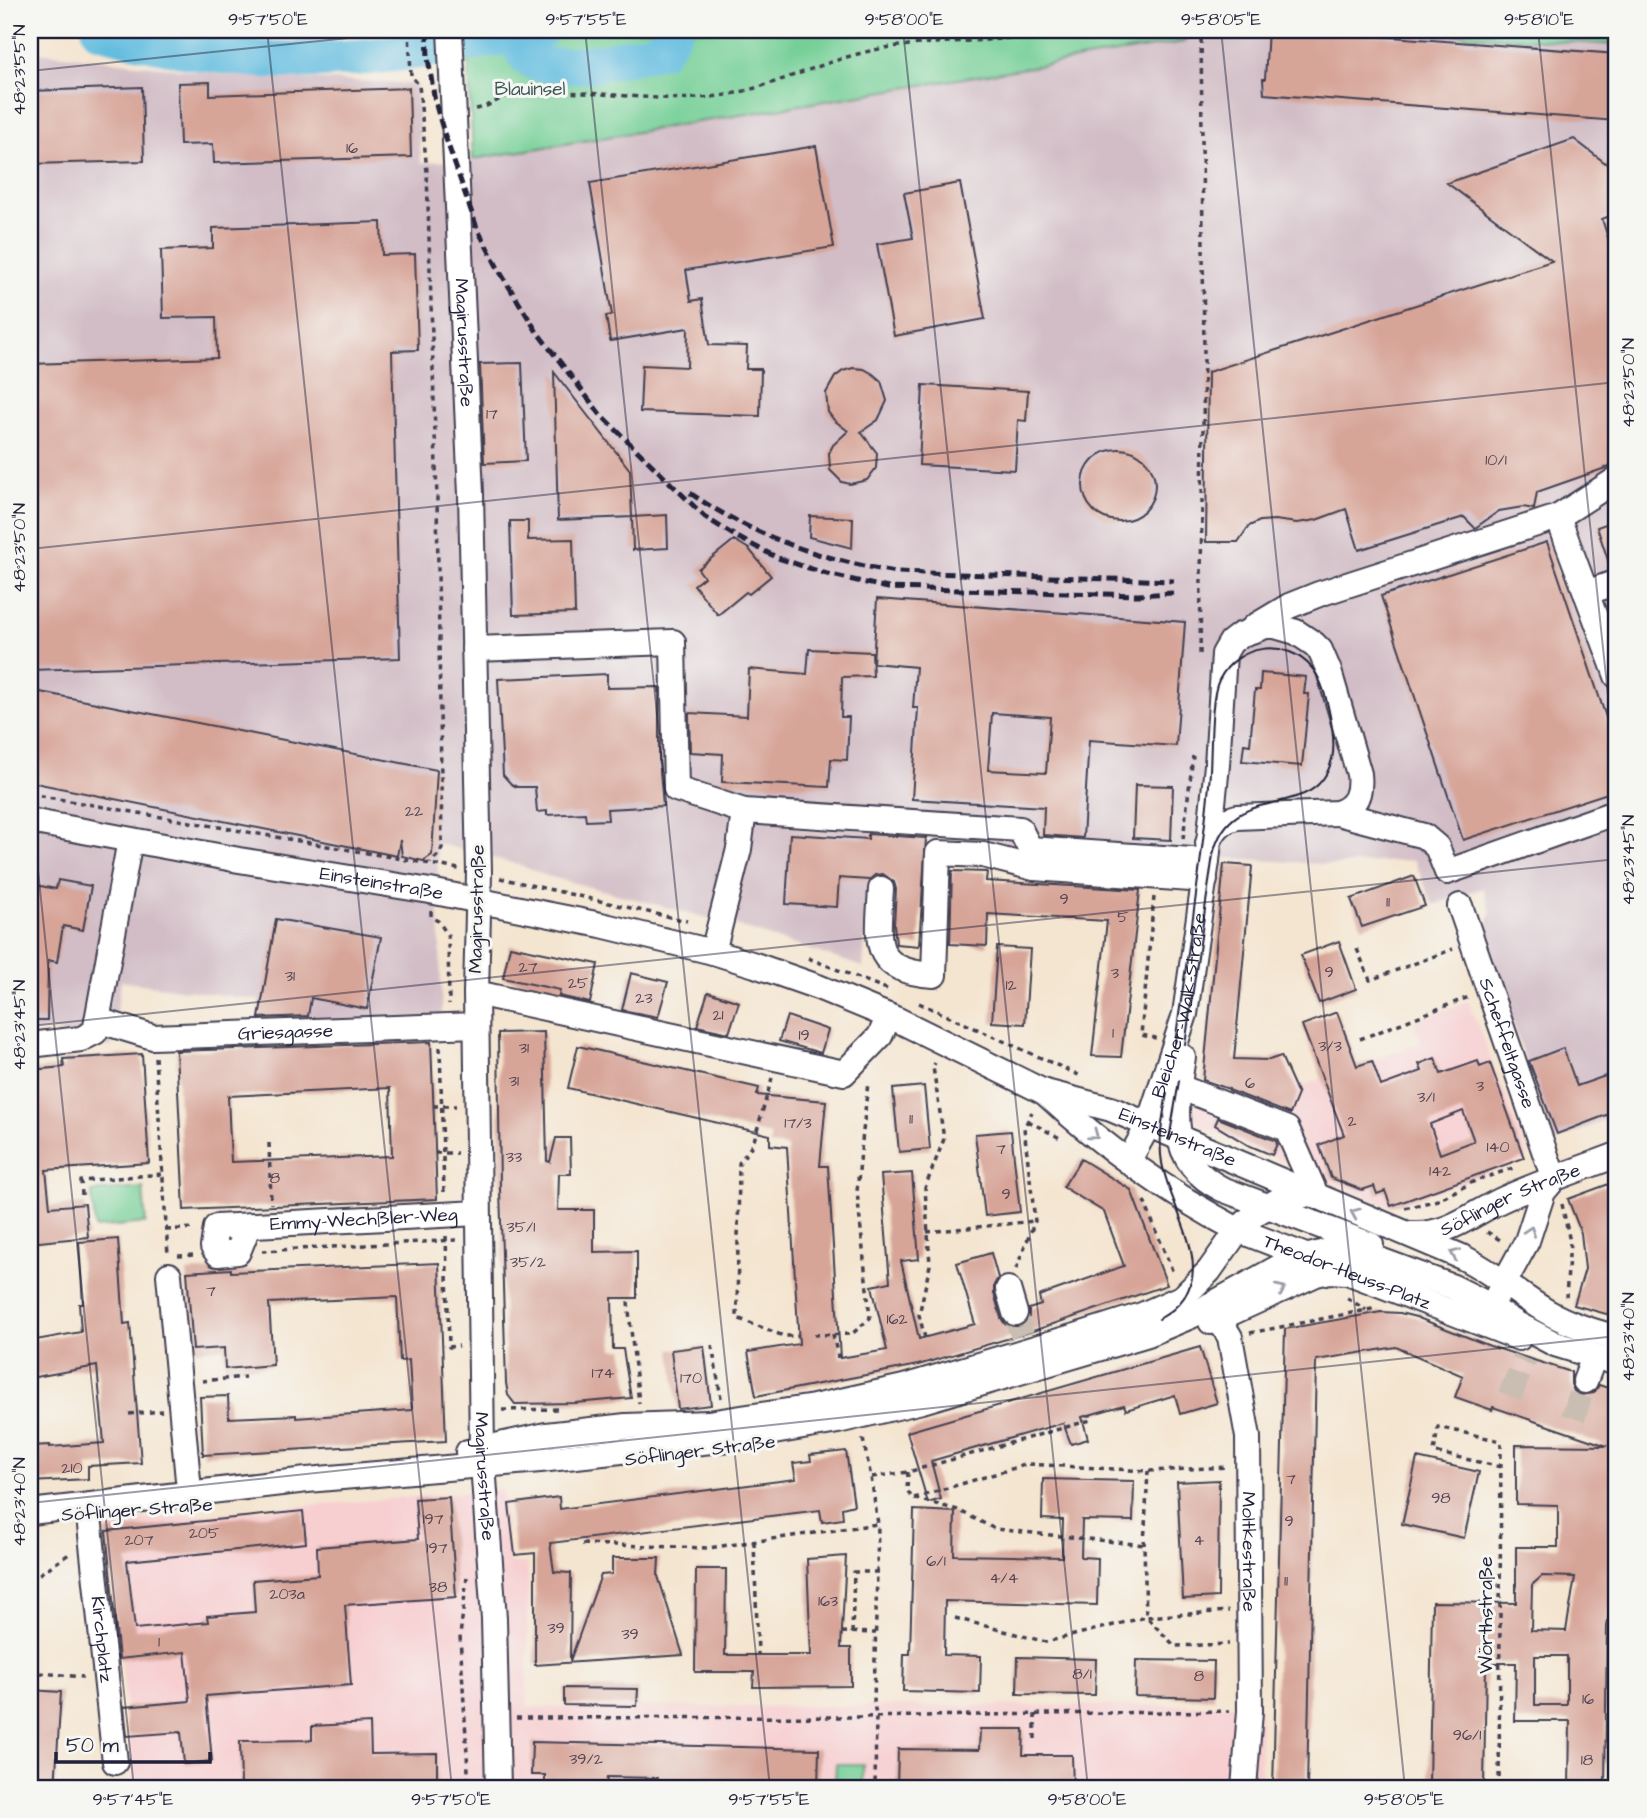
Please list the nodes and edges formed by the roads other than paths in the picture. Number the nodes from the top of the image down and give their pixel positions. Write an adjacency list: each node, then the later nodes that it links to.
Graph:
1 (450, 30): 7 (street, Magirusstraße)
2 (1617, 480): 3 (street, Bleicher-Walk-Straße)
3 (1558, 517): 5 (street); 6 (street, Bleicher-Walk-Straße)
4 (1617, 582): 5 (street)
5 (1586, 593): 8 (street)
6 (1249, 630): 11 (street); 14 (street, Bleicher-Walk-Straße)
7 (474, 649): 9 (street); 16 (street, Magirusstraße)
8 (1617, 676)
9 (744, 811): 14 (street); 18 (street)
10 (1617, 812): 11 (street)
11 (1337, 813): 14 (street)
12 (30, 821): 13 (street, Einsteinstraße)
13 (130, 841): 16 (street, Einsteinstraße); 22 (street)
14 (1207, 861): 15 (street); 20 (street, Bleicher-Walk-Straße)
15 (881, 889)
16 (478, 901): 18 (street, Einsteinstraße); 19 (street, Magirusstraße)
17 (1460, 906): 30 (street, Scheffeltgasse)
18 (713, 952): 21 (street, Einsteinstraße)
19 (476, 993): 21 (street); 23 (street, Magirusstraße)
20 (1185, 1014): 25 (street, Bleicher-Walk-Straße); 25 (street)
21 (889, 1016): 26 (street, Einsteinstraße)
22 (97, 1020): 23 (street, Griesgasse); 24 (street)
23 (477, 1025): 33 (street, Magirusstraße)
24 (30, 1045)
25 (1170, 1084): 27 (street, Bleicher-Walk-Straße); 27 (street); 31 (street)
26 (1042, 1091): 27 (street, Einsteinstraße); 29 (street, Einsteinstraße, one-way to 29)
27 (1165, 1133): 29 (street, Bleicher-Walk-Straße); 31 (street, Einsteinstraße); 32 (street)
28 (1617, 1155): 30 (street, Söflinger Straße)
29 (1129, 1160): 35 (street, Einsteinstraße)
30 (1553, 1177): 34 (street, Söflinger Straße); 44 (street, one-way to 30)
31 (1313, 1195): 32 (street); 34 (street, one-way to 31)
32 (1261, 1209): 35 (street, Söflinger Straße); 36 (street); 37 (street)
33 (478, 1213): 38 (street, Emmy-Wechßler-Weg); 54 (street, Magirusstraße)
34 (1401, 1221): 44 (street, one-way to 34)
35 (1238, 1230): 39 (street, Theodor-Heuss-Platz); 40 (street, Söflinger Straße)
36 (1329, 1241): 37 (street); 39 (street)
37 (1371, 1251): 39 (street); 44 (street)
38 (238, 1252)
39 (1297, 1253): 41 (street, Theodor-Heuss-Platz); 47 (street)
40 (1209, 1271): 45 (street, Söflinger Straße); 47 (street, Moltkestraße)
41 (1346, 1272): 46 (street, Theodor-Heuss-Platz); 47 (street, Söflinger Straße, one-way to 41)
42 (169, 1275): 55 (street, Söflinger Straße)
43 (1008, 1289): 49 (street)
44 (1497, 1296): 46 (street); 50 (street); 51 (street); 52 (street)
45 (1176, 1300): 48 (street); 49 (street, Söflinger Straße)
46 (1456, 1313): 53 (street, Theodor-Heuss-Platz)
47 (1216, 1314): 48 (street); 54 (street); 54 (street, Söflinger Straße); 61 (street, Moltkestraße)
48 (1159, 1319): 54 (street)
49 (1021, 1333): 54 (street, Söflinger Straße)
50 (1617, 1338)
51 (1617, 1354)
52 (1617, 1363)
53 (1617, 1373)
54 (483, 1463): 55 (street, Söflinger Straße); 56 (street); 57 (street); 58 (street, Söflinger Straße); 60 (street, Magirusstraße)
55 (188, 1480): 56 (street, Söflinger Straße)
56 (30, 1503)
57 (30, 1514): 58 (street, Söflinger Straße)
58 (90, 1527): 59 (street, Kirchplatz)
59 (115, 1762)
60 (498, 1788)
61 (1244, 1788)

